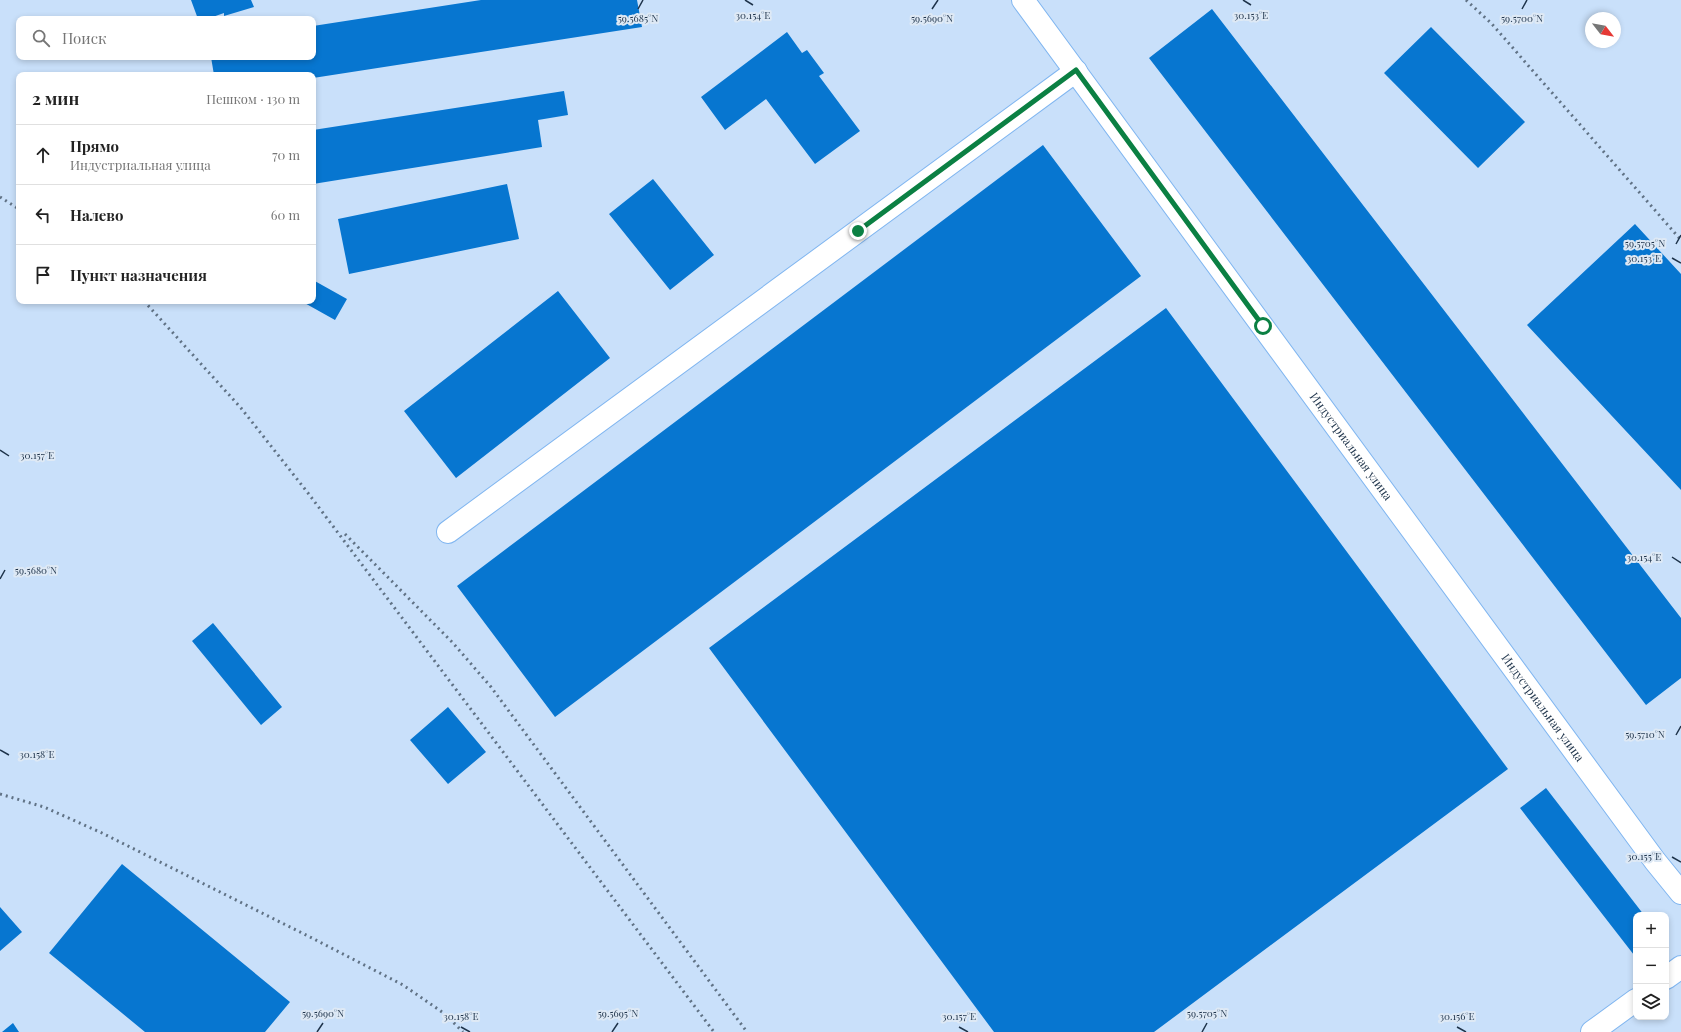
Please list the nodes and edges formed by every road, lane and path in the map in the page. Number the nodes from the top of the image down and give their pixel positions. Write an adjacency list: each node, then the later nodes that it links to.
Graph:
1 (1023, 0): 2 (street, Индустриальная улица)
2 (1076, 70): 3 (street); 4 (street, Индустриальная улица)
3 (448, 532)
4 (1681, 893)
5 (1681, 967): 6 (street)
6 (1669, 976)
7 (1633, 1002): 8 (street)
8 (1592, 1032)

